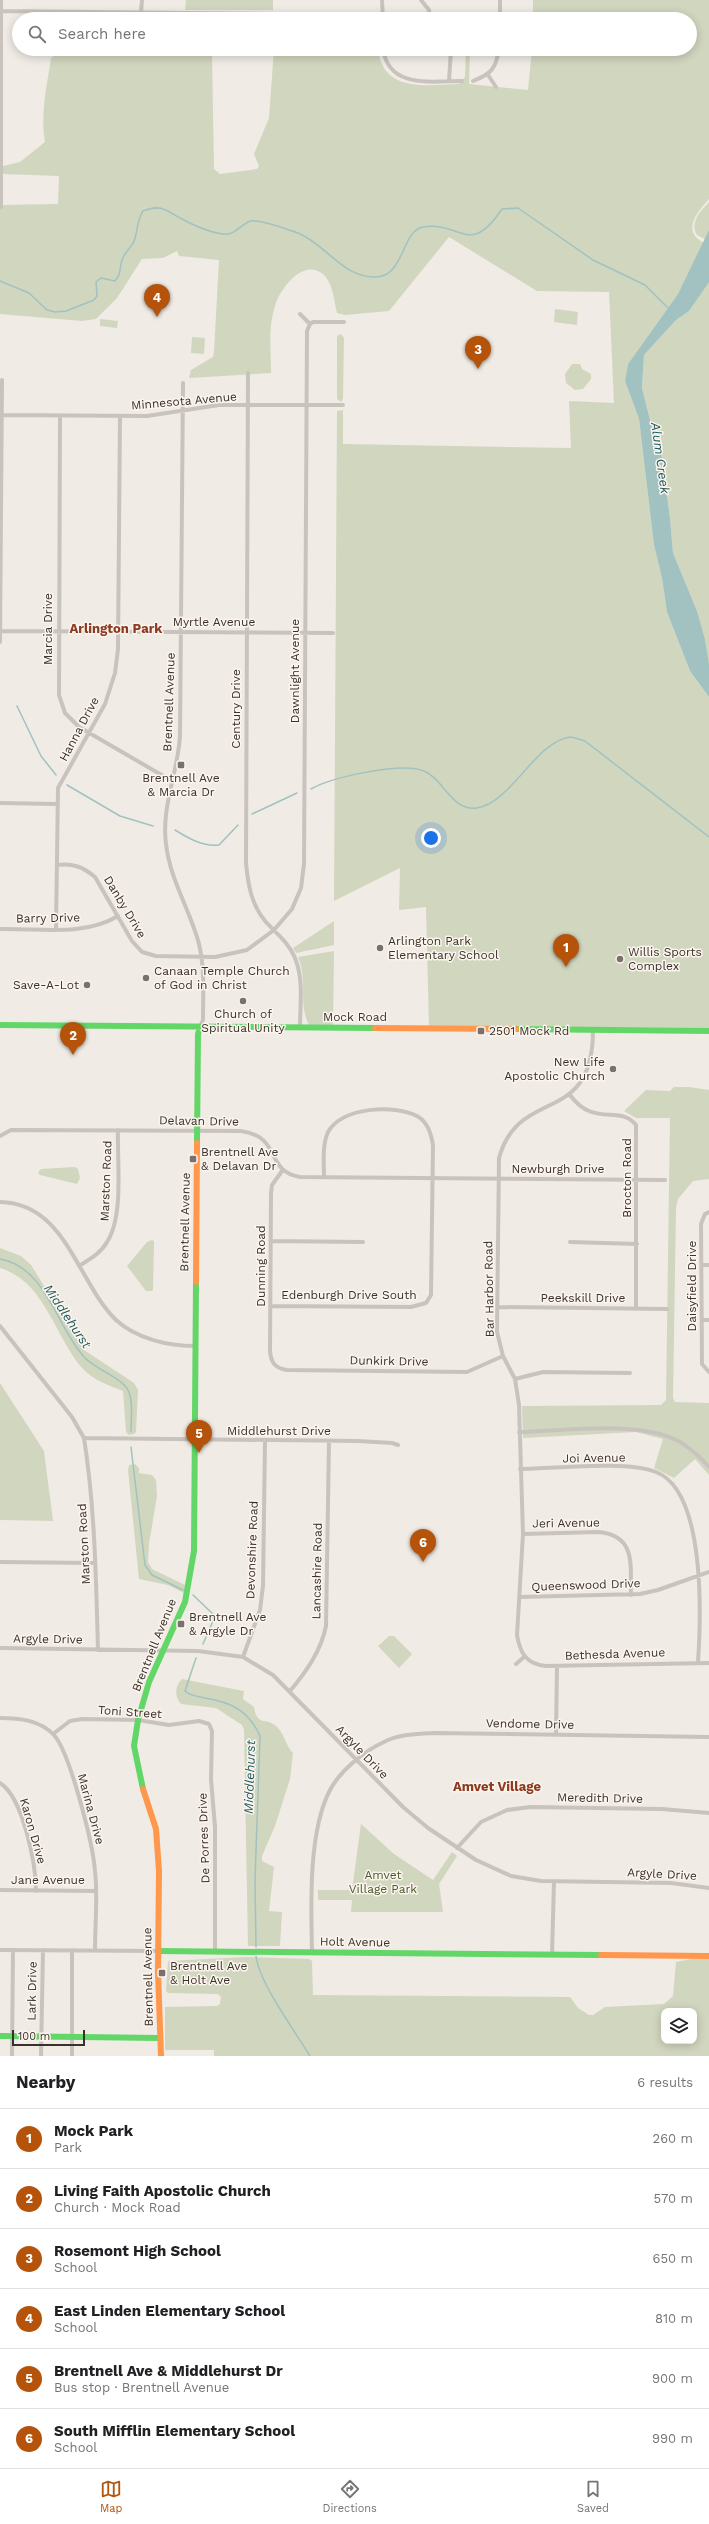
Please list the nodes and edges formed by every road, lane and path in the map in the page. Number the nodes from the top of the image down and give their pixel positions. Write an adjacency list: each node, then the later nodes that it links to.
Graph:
1 (2, 0): 6 (street)
2 (142, 0): 7 (street)
3 (382, 0): 8 (street)
4 (421, 0): 9 (street)
5 (500, 0): 10 (street)
6 (1, 11): 7 (street); 19 (street)
7 (141, 12)
8 (383, 12)
9 (429, 12)
10 (500, 12)
11 (385, 56): 15 (street)
12 (450, 56): 15 (street)
13 (498, 56): 14 (street)
14 (488, 75): 17 (street); 18 (street)
15 (449, 81): 16 (street)
16 (462, 81)
17 (473, 81)
18 (496, 87)
19 (0, 184): 20 (street)
20 (0, 207)
21 (300, 314): 23 (street)
22 (344, 322): 23 (street)
23 (310, 324): 28 (street, Dawnlight Avenue)
24 (248, 374): 27 (street, Century Drive)
25 (2, 380): 31 (street)
26 (183, 383): 30 (street, Brentnell Avenue)
27 (248, 406): 28 (street, Minnesota Avenue); 30 (street, Minnesota Avenue); 39 (street, Century Drive)
28 (306, 406): 29 (street, Minnesota Avenue); 40 (street, Dawnlight Avenue)
29 (343, 406)
30 (183, 411): 33 (street, Minnesota Avenue); 38 (street, Brentnell Avenue)
31 (2, 415): 32 (street, Minnesota Avenue); 34 (street)
32 (60, 416): 33 (street, Minnesota Avenue); 36 (street, Marcia Drive)
33 (120, 416): 37 (street, Hanna Drive)
34 (0, 510): 35 (street)
35 (0, 631): 36 (street, Myrtle Avenue); 42 (street)
36 (58, 631): 37 (street, Myrtle Avenue); 43 (street, Marcia Drive)
37 (118, 631): 38 (street, Myrtle Avenue); 43 (street, Hanna Drive)
38 (181, 632): 39 (street, Myrtle Avenue); 44 (street, Brentnell Avenue)
39 (246, 632): 40 (street, Myrtle Avenue); 51 (street, Century Drive)
40 (306, 633): 41 (street, Myrtle Avenue); 51 (street, Dawnlight Avenue)
41 (333, 633)
42 (0, 642)
43 (90, 734): 44 (street, Marcia Drive); 46 (street, Hanna Drive)
44 (172, 781): 52 (street, Brentnell Avenue)
45 (0, 803): 46 (street)
46 (57, 804): 47 (street, Hanna Drive)
47 (57, 865): 48 (street, Danby Drive); 50 (street, Hanna Drive)
48 (118, 916): 50 (street, Barry Drive); 52 (street, Danby Drive)
49 (0, 929): 50 (street, Barry Drive)
50 (56, 929)
51 (274, 930): 52 (street, Dawnlight Avenue); 55 (street, Century Drive)
52 (201, 957): 54 (street, Brentnell Avenue)
53 (0, 1025): 54 (street, Mock Road)
54 (200, 1027): 55 (street, Mock Road); 60 (street, Brentnell Avenue)
55 (300, 1028): 56 (street, Mock Road)
56 (593, 1030): 57 (street, Mock Road); 58 (street, Bar Harbor Road)
57 (709, 1030)
58 (570, 1095): 65 (street, Bar Harbor Road); 66 (street, Brocton Road)
59 (118, 1130): 60 (street, Delavan Drive); 61 (street, Delavan Drive); 76 (street, Marston Road)
60 (197, 1131): 62 (street, Delavan Drive); 84 (street, Brentnell Avenue)
61 (0, 1136)
62 (282, 1171): 63 (street); 70 (street, Dunning Road)
63 (324, 1177): 64 (street); 64 (street)
64 (433, 1178): 65 (street); 77 (street, Edenburgh Drive South)
65 (498, 1179): 66 (street, Newburgh Drive); 78 (street, Bar Harbor Road)
66 (637, 1180): 67 (street, Newburgh Drive); 73 (street, Brocton Road)
67 (665, 1180)
68 (0, 1202): 76 (street)
69 (709, 1212): 74 (street, Daisyfield Drive)
70 (271, 1241): 71 (street); 77 (street, Dunning Road)
71 (362, 1242)
72 (570, 1242): 73 (street)
73 (637, 1244): 79 (street, Brocton Road)
74 (702, 1265): 75 (street); 81 (street, Daisyfield Drive)
75 (709, 1265)
76 (79, 1266): 84 (street)
77 (271, 1306): 86 (street, Dunning Road)
78 (498, 1307): 79 (street, Peekskill Drive); 85 (street, Bar Harbor Road)
79 (636, 1308): 80 (street, Peekskill Drive)
80 (667, 1309)
81 (703, 1320): 82 (street); 87 (street, Daisyfield Drive)
82 (709, 1320)
83 (0, 1326): 91 (street)
84 (195, 1346): 92 (street, Brentnell Avenue)
85 (503, 1356): 86 (street, Dunkirk Drive); 89 (street, Bar Harbor Road)
86 (274, 1365)
87 (709, 1372)
88 (630, 1373): 89 (street)
89 (515, 1379): 90 (street, Bar Harbor Road)
90 (519, 1432): 96 (street); 97 (street, Bar Harbor Road)
91 (84, 1438): 92 (street, Middlehurst Drive); 100 (street, Marston Road)
92 (195, 1440): 93 (street, Middlehurst Drive); 107 (street, Brentnell Avenue)
93 (265, 1441): 94 (street, Middlehurst Drive); 108 (street, Devonshire Road)
94 (329, 1441): 95 (street, Middlehurst Drive); 114 (street, Lancashire Road)
95 (398, 1445)
96 (709, 1467)
97 (520, 1469): 98 (street, Bar Harbor Road); 102 (street, Joi Avenue)
98 (523, 1534): 103 (street, Jeri Avenue); 104 (street, Bar Harbor Road)
99 (0, 1562): 100 (street)
100 (95, 1563): 106 (street, Marston Road)
101 (709, 1572): 102 (street, Queenswood Drive)
102 (698, 1576): 103 (street, Queenswood Drive); 110 (street)
103 (631, 1595): 104 (street, Queenswood Drive)
104 (519, 1597): 109 (street, Bar Harbor Road)
105 (0, 1648): 106 (street, Argyle Drive)
106 (98, 1650): 107 (street, Argyle Drive)
107 (163, 1651): 108 (street, Argyle Drive); 116 (street, Brentnell Avenue)
108 (243, 1657): 114 (street, Argyle Drive)
109 (524, 1657): 112 (street); 113 (street, Bethesda Avenue)
110 (698, 1662): 111 (street, Bethesda Avenue); 113 (street, Bethesda Avenue)
111 (709, 1663)
112 (516, 1664)
113 (557, 1666): 119 (street)
114 (290, 1691): 121 (street, Argyle Drive)
115 (0, 1718): 118 (street, Marina Drive)
116 (138, 1720): 117 (street, Toni Street); 118 (street, Toni Street); 135 (street, Brentnell Avenue)
117 (209, 1724): 136 (street, De Porres Drive)
118 (53, 1734): 129 (street, Marina Drive)
119 (556, 1734): 120 (street, Vendome Drive); 121 (street, Vendome Drive)
120 (709, 1737)
121 (357, 1760): 124 (street, Argyle Drive); 137 (street, Vendome Drive)
122 (0, 1783): 128 (street, Karon Drive)
123 (709, 1813): 124 (street, Meredith Drive)
124 (456, 1848): 125 (street, Argyle Drive)
125 (554, 1881): 126 (street, Argyle Drive); 138 (street)
126 (709, 1888)
127 (0, 1890): 128 (street, Jane Avenue)
128 (36, 1891): 129 (street, Jane Avenue)
129 (95, 1891): 134 (street, Marina Drive)
130 (0, 1950): 131 (street, Holt Avenue)
131 (12, 1950): 132 (street, Holt Avenue); 141 (street)
132 (43, 1950): 133 (street, Holt Avenue); 142 (street, Lark Drive)
133 (72, 1950): 134 (street, Holt Avenue); 143 (street)
134 (95, 1950): 135 (street, Holt Avenue)
135 (158, 1951): 136 (street, Holt Avenue); 144 (street, Brentnell Avenue)
136 (215, 1952): 137 (street, Holt Avenue)
137 (312, 1952): 138 (street, Holt Avenue)
138 (552, 1955): 139 (street, Holt Avenue)
139 (709, 1956)
140 (0, 2036): 141 (street)
141 (12, 2036): 142 (street); 145 (street)
142 (41, 2036): 143 (street); 146 (street, Lark Drive)
143 (72, 2036): 144 (street); 147 (street)
144 (160, 2038): 148 (street, Brentnell Avenue)
145 (12, 2056)
146 (41, 2056)
147 (72, 2056)
148 (161, 2056)

